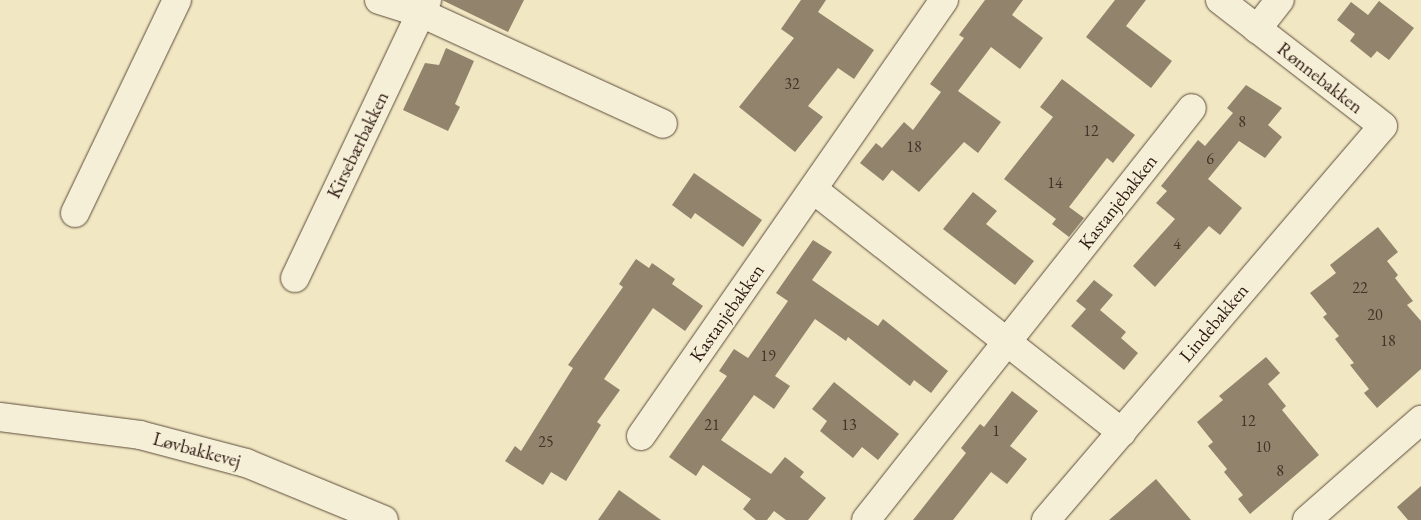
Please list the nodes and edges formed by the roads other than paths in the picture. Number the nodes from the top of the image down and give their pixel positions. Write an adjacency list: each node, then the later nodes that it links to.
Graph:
1 (178, 0): 12 (street)
2 (379, 0): 6 (street)
3 (944, 0): 11 (street, Kastanjebakken)
4 (1220, 0): 7 (street, Rønnebakken)
5 (1280, 0): 7 (street)
6 (424, 7): 9 (street); 13 (street, Kirsebærbakken)
7 (1257, 29): 10 (street, Rønnebakken)
8 (1192, 108): 14 (street, Kastanjebakken)
9 (663, 124)
10 (1382, 126): 17 (street, Lindebakken)
11 (814, 190): 14 (street); 18 (street, Kastanjebakken)
12 (75, 213)
13 (295, 278)
14 (1008, 344): 17 (street); 20 (street, Kastanjebakken)
15 (0, 417): 19 (street, Løvbakkevej)
16 (1421, 420): 22 (street)
17 (1122, 432): 21 (street, Lindebakken)
18 (641, 436)
19 (384, 520)
20 (866, 520)
21 (1046, 520)
22 (1307, 520)

